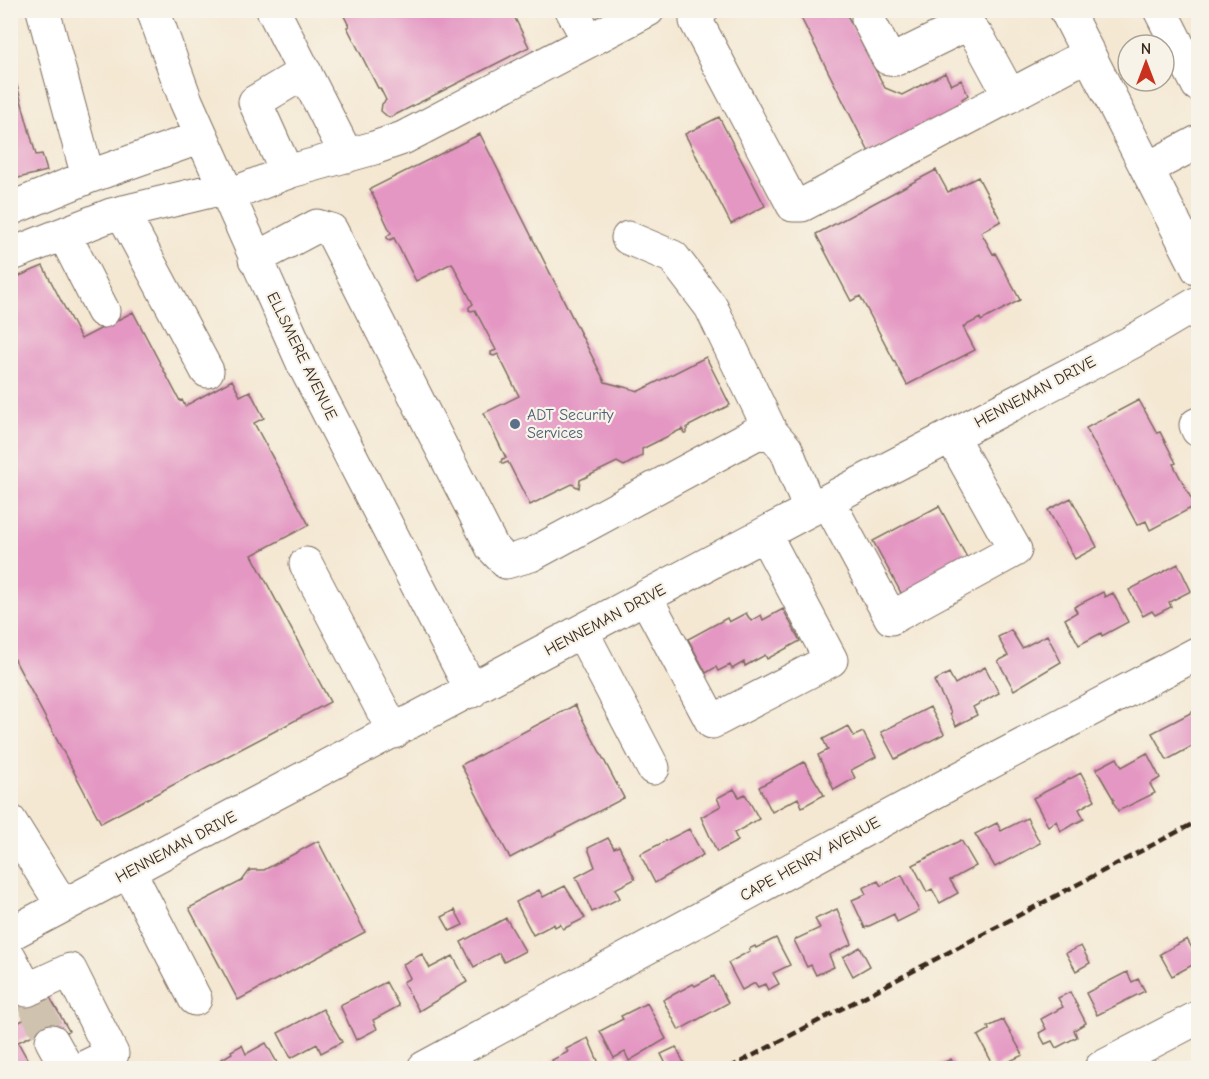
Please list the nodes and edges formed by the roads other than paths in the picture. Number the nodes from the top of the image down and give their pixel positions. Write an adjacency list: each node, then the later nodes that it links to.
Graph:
1 (43, 10): 21 (street)
2 (153, 10): 16 (street, ELLSMERE AVENUE)
3 (273, 10): 13 (street)
4 (572, 10): 11 (street)
5 (702, 10): 15 (street)
6 (871, 10): 10 (street)
7 (1066, 10): 12 (street)
8 (1160, 10): 14 (street)
9 (636, 13): 11 (street)
10 (964, 17): 15 (street)
11 (589, 41): 18 (street)
12 (1089, 54): 15 (street); 19 (street)
13 (305, 72): 18 (street); 20 (street)
14 (1198, 85)
15 (1010, 96)
16 (201, 137): 21 (street); 22 (street, ELLSMERE AVENUE)
17 (1198, 142): 19 (street)
18 (347, 156): 20 (street)
19 (1148, 169): 25 (street)
20 (287, 173): 22 (street)
21 (87, 177): 23 (street)
22 (225, 192): 24 (street); 29 (street, ELLSMERE AVENUE)
23 (10, 209)
24 (122, 212): 26 (street); 33 (street)
25 (1187, 219): 30 (street)
26 (64, 234): 28 (street); 32 (street)
27 (628, 238): 36 (street)
28 (10, 255)
29 (255, 259): 36 (street); 44 (street, ELLSMERE AVENUE)
30 (1198, 269)
31 (1198, 303): 37 (street, HENNEMAN DRIVE)
32 (103, 311)
33 (207, 371)
34 (1198, 424): 35 (street)
35 (1198, 430)
36 (771, 432): 38 (street)
37 (951, 436): 38 (street, HENNEMAN DRIVE); 38 (street)
38 (819, 505): 39 (street, HENNEMAN DRIVE)
39 (765, 535): 41 (street, HENNEMAN DRIVE); 41 (street)
40 (306, 564): 45 (street)
41 (646, 598): 42 (street, HENNEMAN DRIVE)
42 (582, 632): 44 (street, HENNEMAN DRIVE); 46 (street)
43 (1198, 653): 55 (street, CAPE HENRY AVENUE)
44 (472, 691): 45 (street, HENNEMAN DRIVE)
45 (394, 732): 48 (street, HENNEMAN DRIVE)
46 (653, 768)
47 (10, 821): 49 (street)
48 (129, 872): 49 (street, HENNEMAN DRIVE); 52 (street)
49 (63, 906): 50 (street, HENNEMAN DRIVE)
50 (10, 934)
51 (10, 958): 54 (street)
52 (195, 999)
53 (1197, 1018): 56 (street)
54 (83, 1068)
55 (424, 1068)
56 (1101, 1068)

